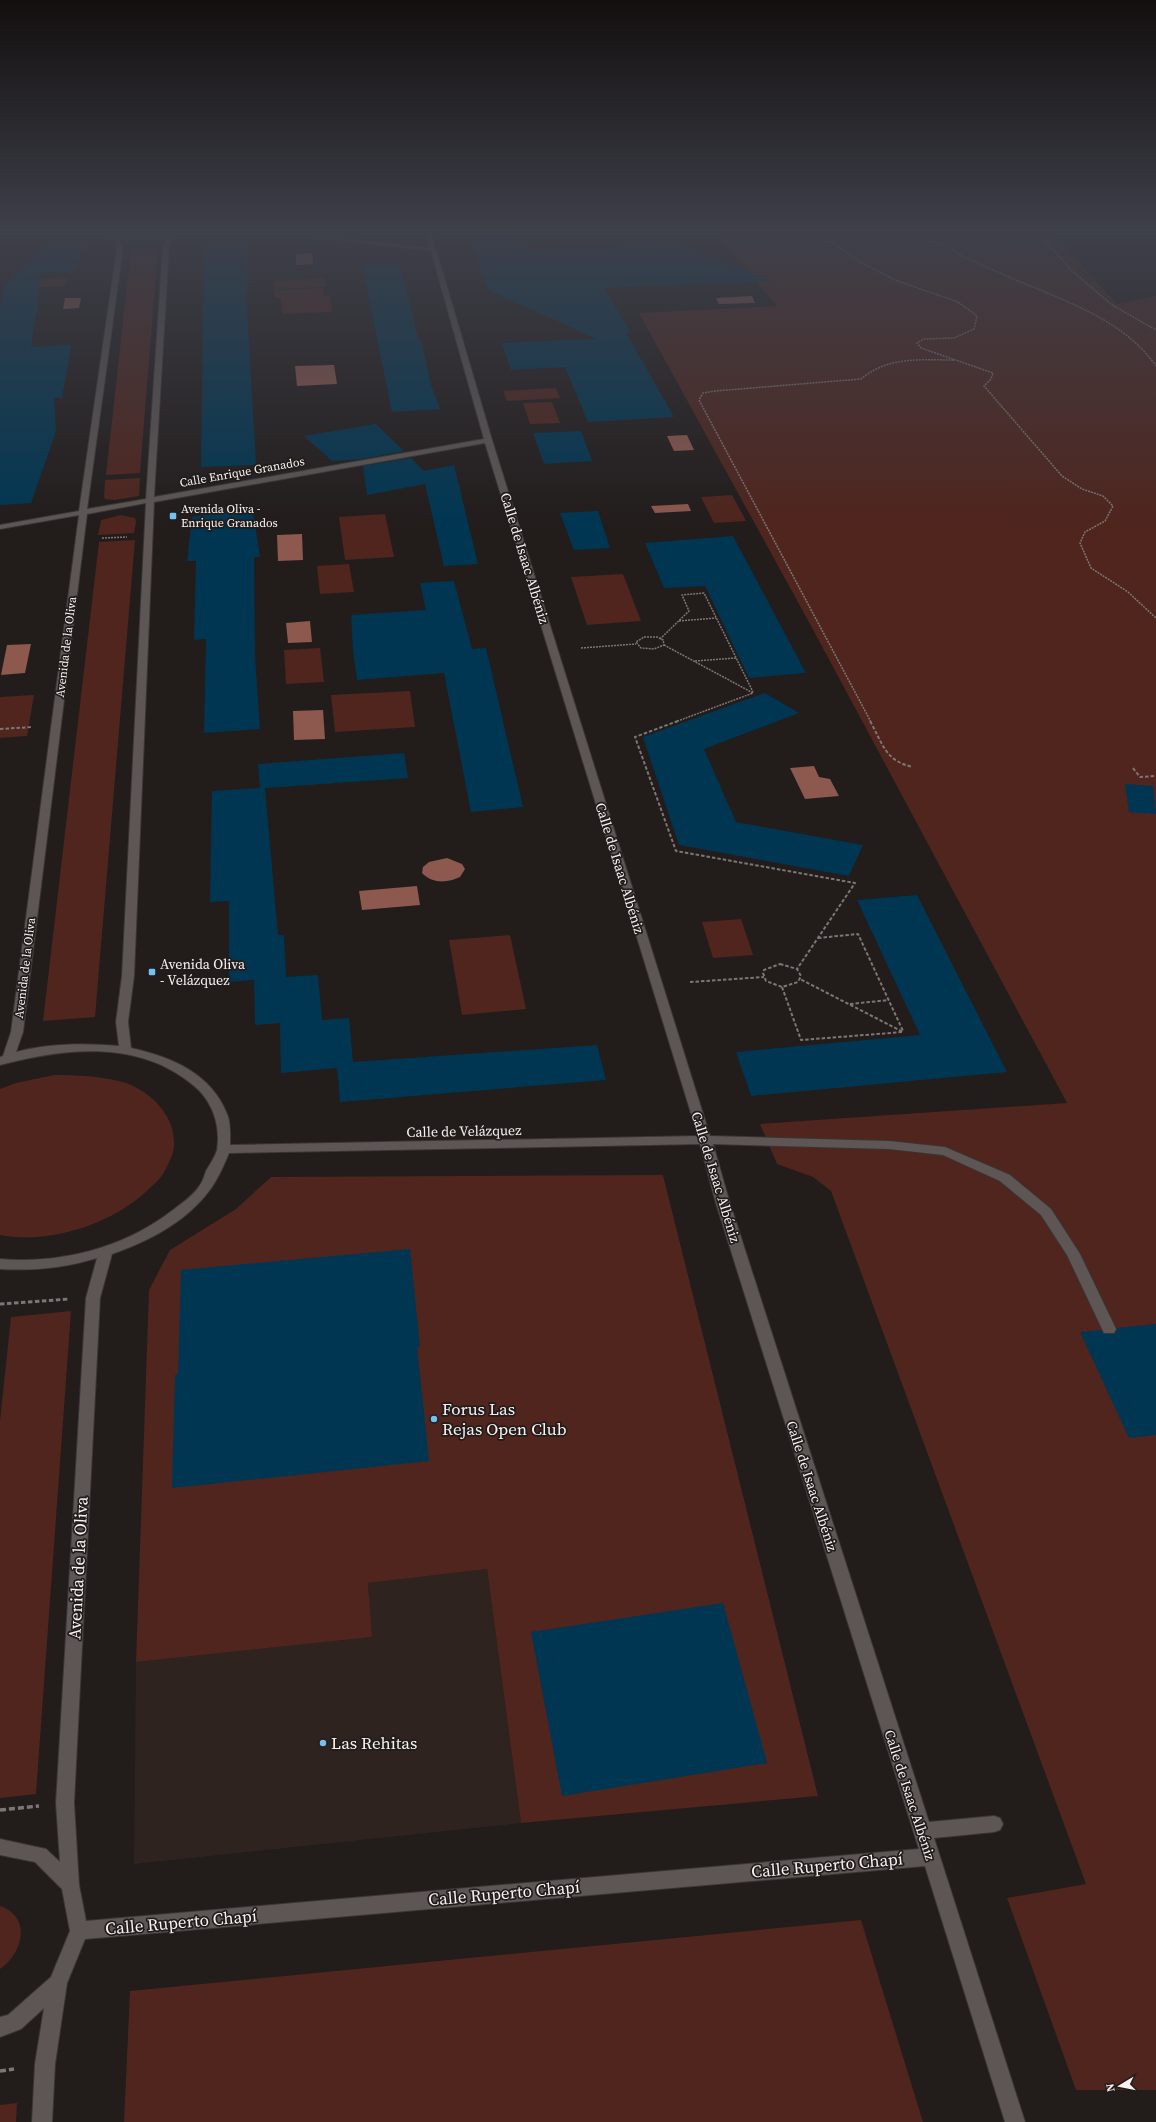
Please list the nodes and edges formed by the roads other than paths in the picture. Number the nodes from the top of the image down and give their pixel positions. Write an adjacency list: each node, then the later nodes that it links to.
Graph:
1 (109, 328): 6 (street, Avenida de la Oliva)
2 (161, 328): 5 (street)
3 (456, 328): 4 (street, Calle de Isaac Albéniz)
4 (488, 440): 5 (street, Calle Enrique Granados); 10 (street, Calle de Isaac Albéniz)
5 (150, 501): 6 (street, Calle Enrique Granados); 8 (street)
6 (83, 512): 7 (street, Calle Enrique Granados); 9 (street, Avenida de la Oliva)
7 (0, 527)
8 (125, 1049): 9 (street); 11 (street)
9 (5, 1059)
10 (706, 1140): 11 (street, Calle de Velázquez); 14 (street, Calle de Velázquez); 16 (street, Calle de Isaac Albéniz)
11 (223, 1149): 12 (street)
12 (105, 1253): 13 (street); 19 (street, Avenida de la Oliva)
13 (0, 1264)
14 (1109, 1329)
15 (994, 1824): 16 (street)
16 (922, 1831): 18 (street, Calle de Isaac Albéniz)
17 (0, 1847): 19 (street)
18 (930, 1857): 20 (street, Calle Ruperto Chapí); 24 (street, Calle de Isaac Albéniz)
19 (70, 1884): 20 (street, Avenida de la Oliva)
20 (79, 1931): 21 (street)
21 (58, 1983): 22 (street); 23 (street)
22 (0, 2027)
23 (42, 2122)
24 (1015, 2122)

